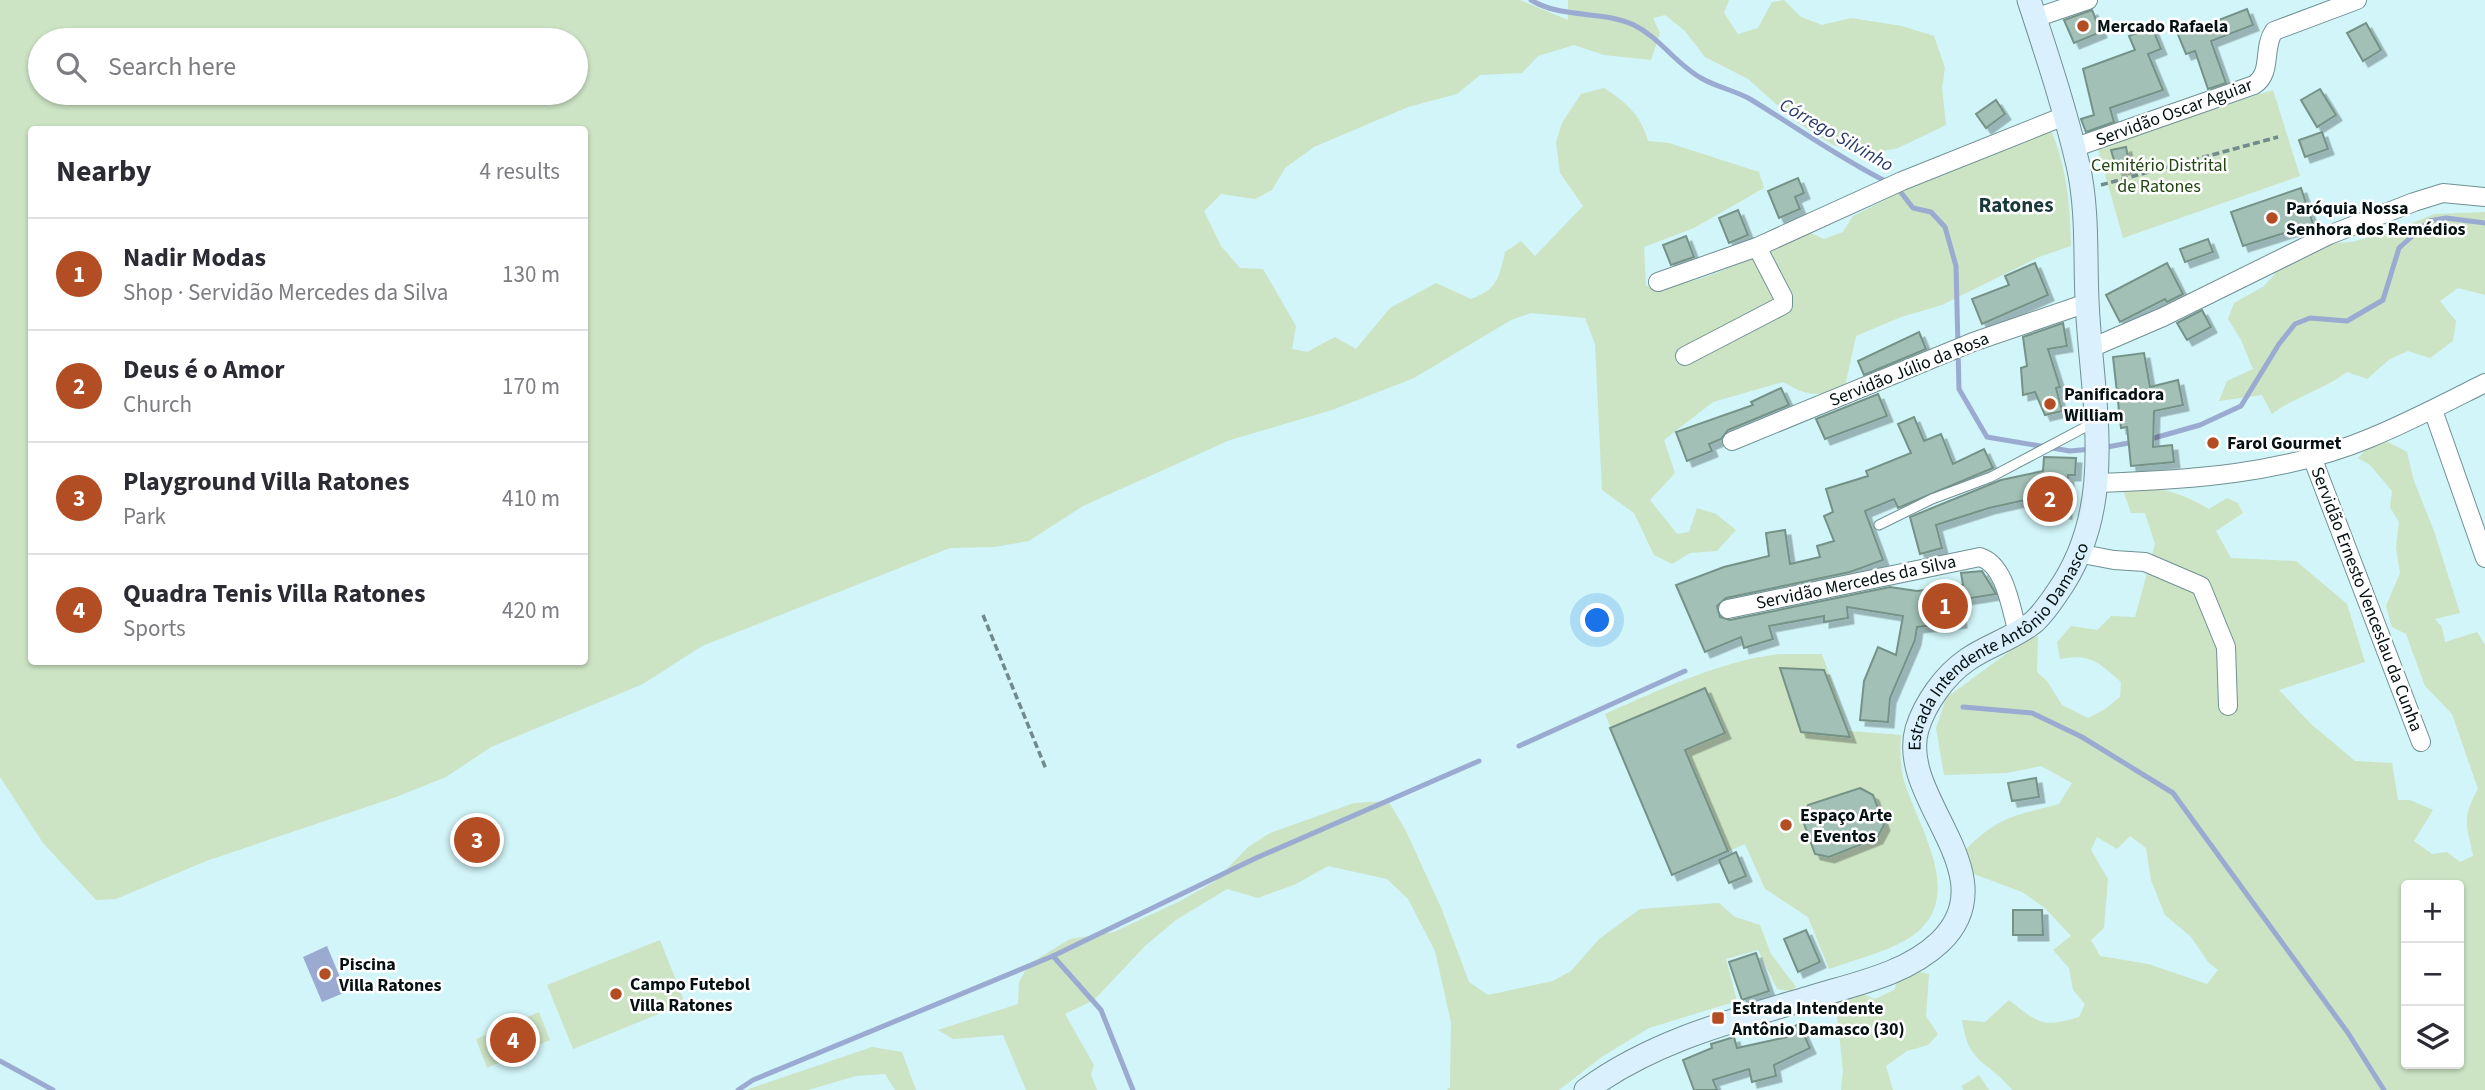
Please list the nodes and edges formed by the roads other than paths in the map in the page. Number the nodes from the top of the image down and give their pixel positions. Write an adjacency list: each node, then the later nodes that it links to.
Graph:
1 (2088, 0): 3 (street)
2 (2357, 0): 5 (street, Servidão Oscar Aguiar)
3 (2032, 9): 4 (main road, Estrada Intendente Antônio Damasco)
4 (2067, 115): 5 (main road, Estrada Intendente Antônio Damasco); 7 (street)
5 (2073, 148): 9 (main road, Estrada Intendente Antônio Damasco)
6 (2485, 197): 10 (street)
7 (1757, 247): 8 (street); 11 (street)
8 (1658, 282)
9 (2087, 303): 10 (main road, Estrada Intendente Antônio Damasco); 15 (street, Servidão Júlio da Rosa)
10 (2091, 348): 14 (main road, Estrada Intendente Antônio Damasco)
11 (1685, 356)
12 (2485, 383): 13 (street)
13 (2433, 410): 16 (street); 20 (street)
14 (2098, 426): 17 (main road, Estrada Intendente Antônio Damasco); 18 (lane)
15 (1732, 441)
16 (2312, 457): 17 (street); 24 (street, Servidão Ernesto Venceslau da Cunha)
17 (2097, 483): 19 (main road, Estrada Intendente Antônio Damasco)
18 (1879, 525)
19 (2077, 553): 22 (main road, Estrada Intendente Antônio Damasco); 23 (street)
20 (2485, 558)
21 (1728, 609): 22 (street, Servidão Mercedes da Silva)
22 (2018, 633): 25 (main road, Estrada Intendente Antônio Damasco)
23 (2228, 706)
24 (2421, 742)
25 (1586, 1090)

